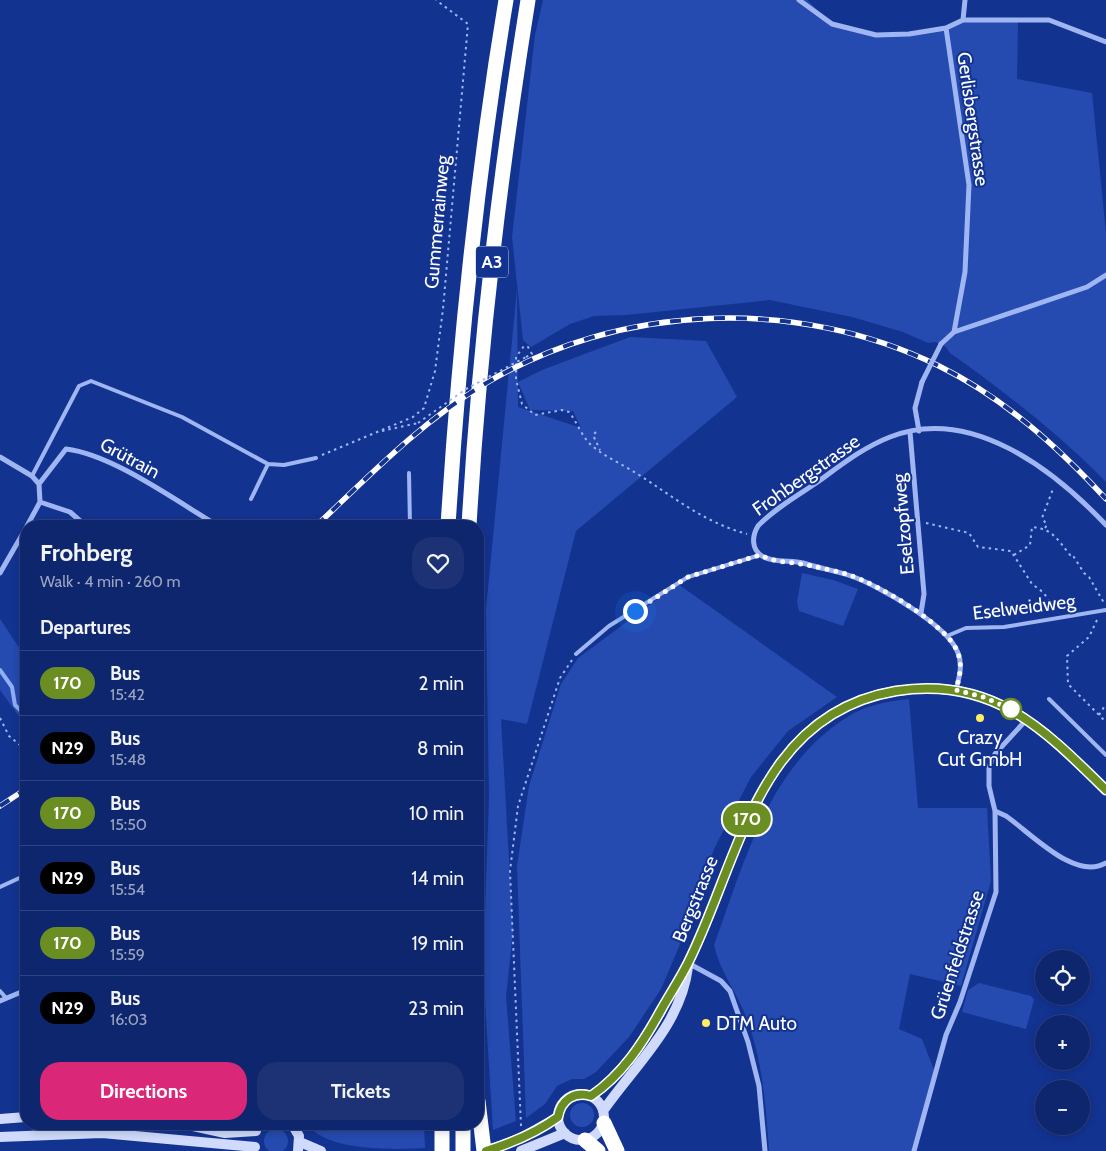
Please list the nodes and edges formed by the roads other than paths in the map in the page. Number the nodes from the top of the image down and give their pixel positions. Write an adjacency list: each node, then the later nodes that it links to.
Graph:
1 (506, 0): 24 (highway, A3)
2 (528, 0): 25 (highway, A3)
3 (799, 0): 6 (street)
4 (965, 0): 5 (street)
5 (963, 20): 6 (street); 7 (street)
6 (946, 28): 9 (street, Gerlisbergstrasse)
7 (1106, 42)
8 (1106, 275): 9 (street)
9 (954, 332): 10 (street, bridge)
10 (919, 431): 11 (street, Frohbergstrasse); 26 (street, Frohbergstrasse)
11 (910, 432): 28 (street, Frohbergstrasse); 31 (street, Eselzopfweg)
12 (0, 457): 16 (street)
13 (316, 458): 14 (lane)
14 (268, 464): 16 (lane); 18 (lane)
15 (408, 473): 23 (lane)
16 (32, 476): 17 (street)
17 (39, 484): 19 (street); 22 (street, Grütrain)
18 (250, 499)
19 (40, 502): 20 (street); 21 (street)
20 (31, 520)
21 (79, 520)
22 (208, 520)
23 (410, 520)
24 (448, 520)
25 (469, 520)
26 (1106, 525)
27 (20, 539): 29 (street)
28 (760, 555): 31 (street); 33 (lane)
29 (0, 573)
30 (1106, 609): 32 (lane, Eselweidweg)
31 (921, 614): 32 (street)
32 (947, 636): 34 (street)
33 (576, 654)
34 (956, 690): 36 (main road, Bergstrasse); 43 (main road, Bergstrasse)
35 (1049, 700): 37 (lane)
36 (1027, 719): 38 (main road, Bergstrasse); 39 (street, Grüenfeldstrasse)
37 (1106, 755)
38 (1106, 790)
39 (995, 812): 40 (street); 73 (street, Grüenfeldstrasse)
40 (1106, 863)
41 (20, 878): 42 (lane)
42 (0, 887)
43 (688, 963): 48 (main road, Bergstrasse); 51 (main road, Bergstrasse); 72 (street)
44 (0, 991): 46 (lane)
45 (20, 992): 46 (street)
46 (6, 998): 47 (street)
47 (0, 1001)
48 (591, 1096): 50 (main road); 51 (main road)
49 (20, 1117): 52 (main road)
50 (558, 1117): 60 (main road); 68 (main road)
51 (604, 1117): 62 (main road, Bergstrasse); 71 (highway)
52 (0, 1119)
53 (211, 1130): 54 (main road)
54 (245, 1130)
55 (259, 1130): 65 (main road)
56 (297, 1130): 64 (main road)
57 (441, 1130): 63 (highway)
58 (463, 1130): 67 (highway)
59 (482, 1130): 68 (highway)
60 (565, 1133): 62 (main road); 69 (main road)
61 (0, 1137): 65 (main road)
62 (585, 1140): 70 (highway)
63 (442, 1145)
64 (299, 1147): 66 (main road)
65 (256, 1149)
66 (321, 1151)
67 (463, 1151)
68 (485, 1151)
69 (521, 1151)
70 (598, 1151)
71 (617, 1151)
72 (766, 1151)
73 (914, 1151)

